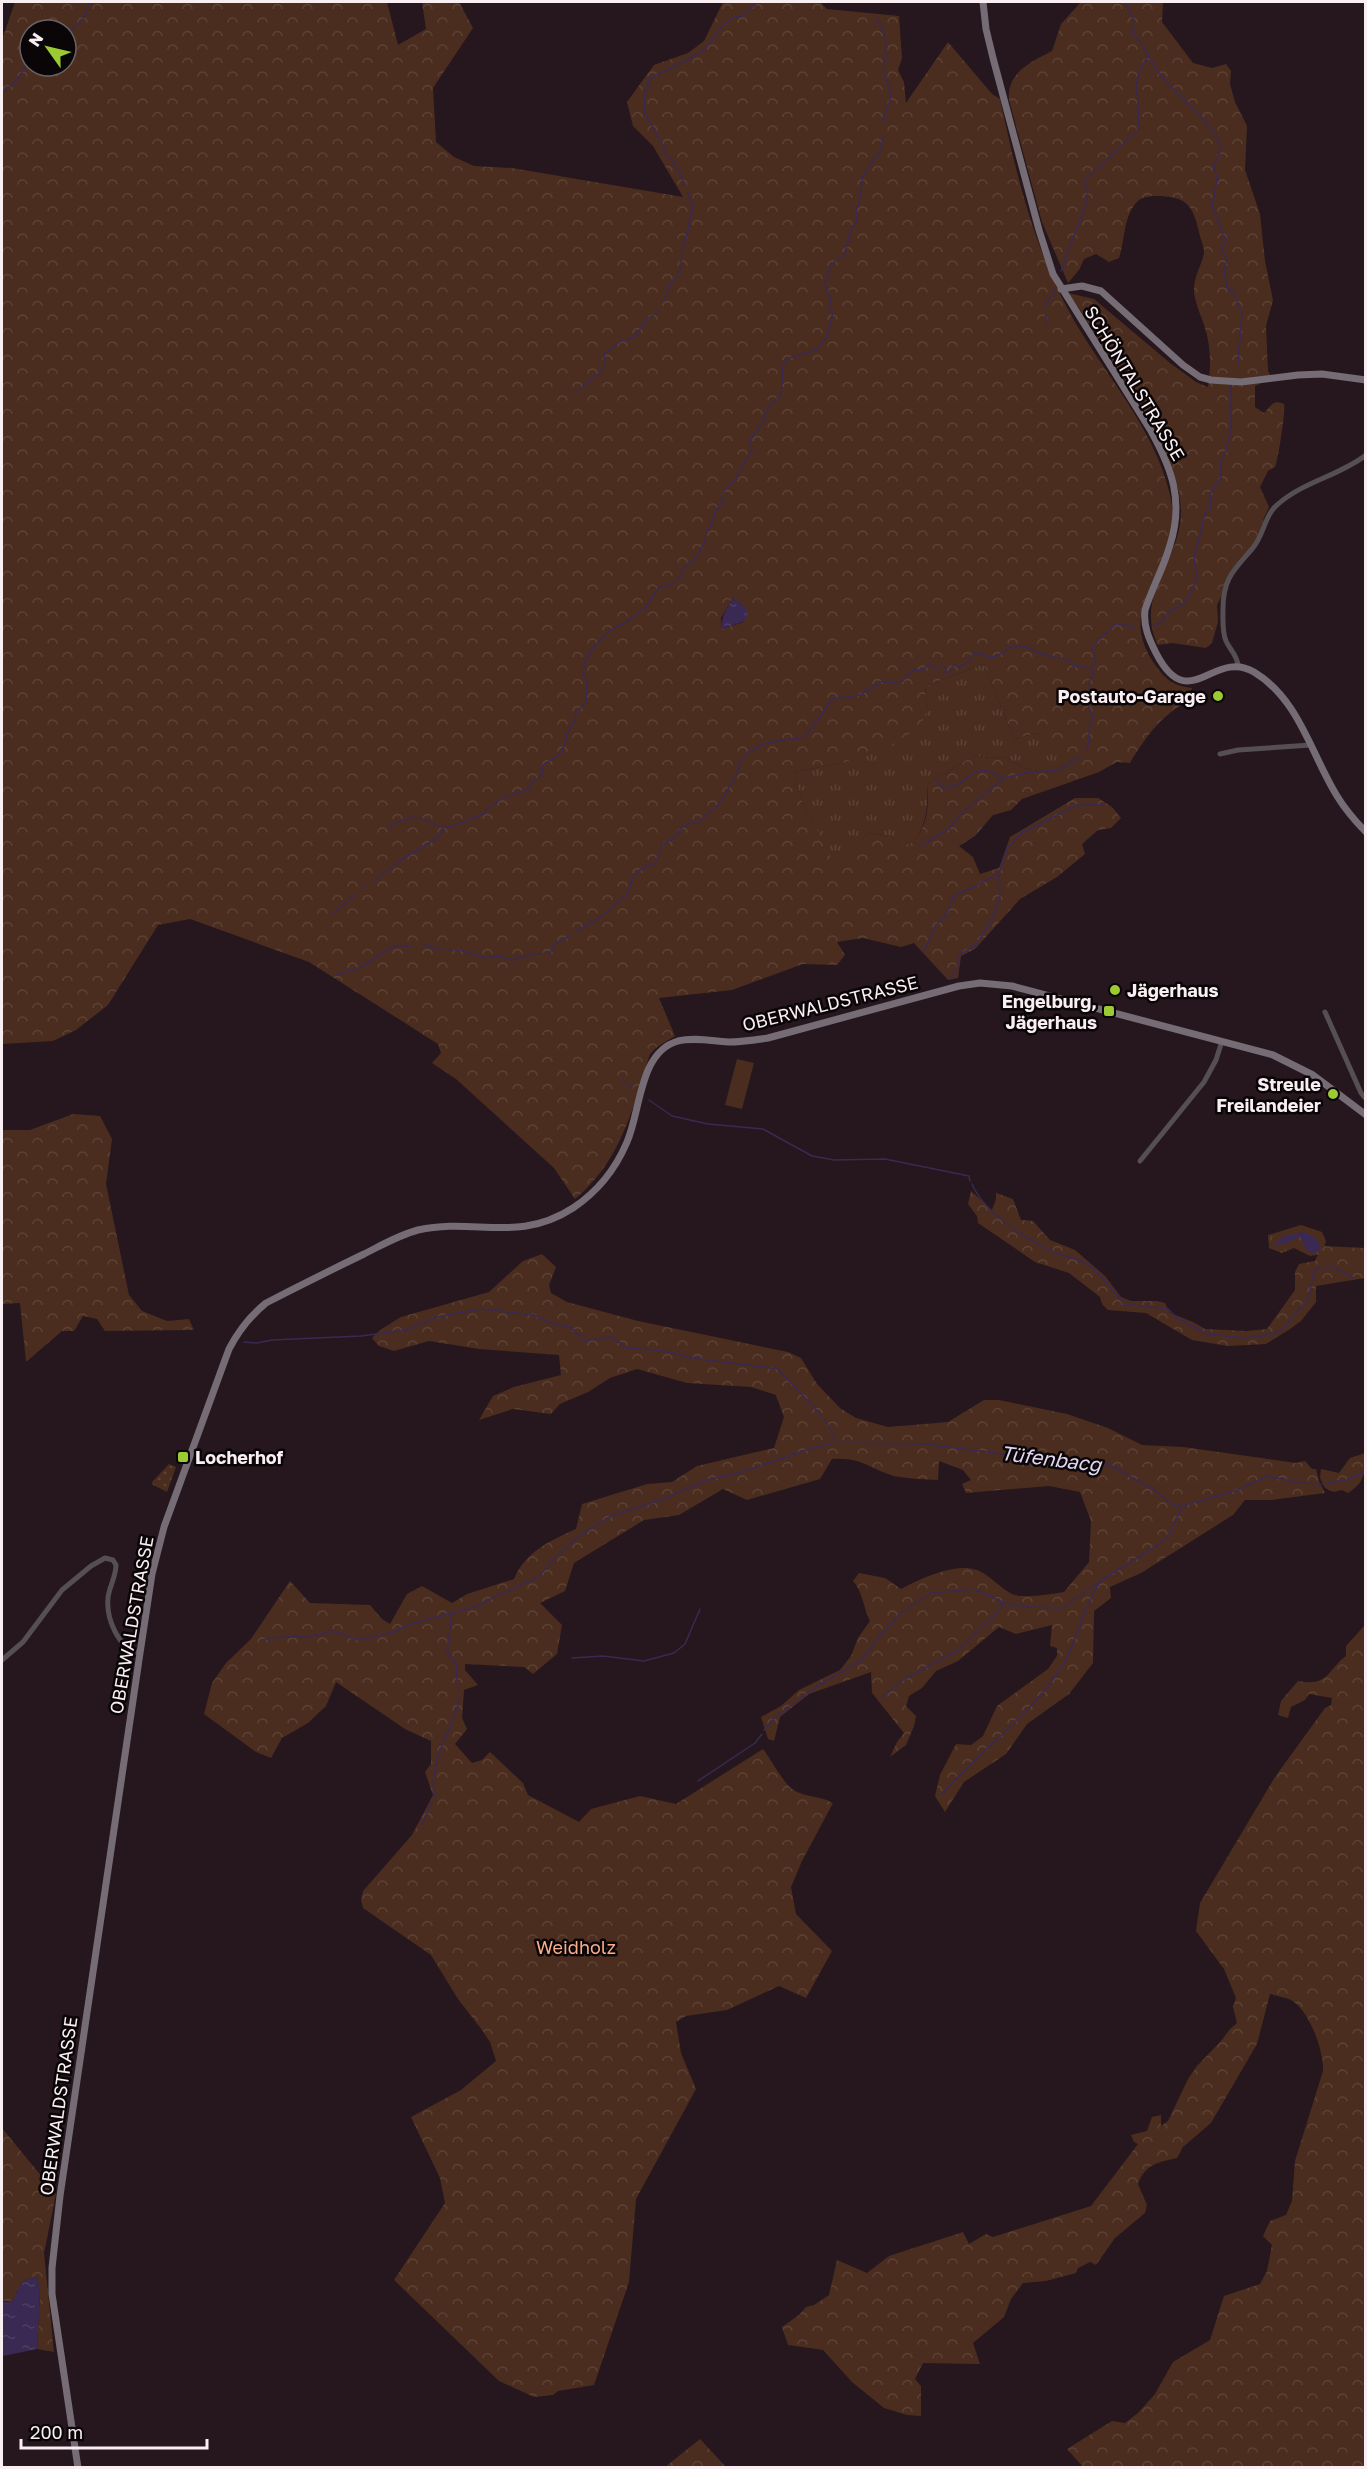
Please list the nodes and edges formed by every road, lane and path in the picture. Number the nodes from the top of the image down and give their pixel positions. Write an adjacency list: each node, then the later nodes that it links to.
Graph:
1 (983, 2): 2 (street, SCHÖNTALSTRASSE)
2 (1061, 289): 3 (street); 5 (street, SCHÖNTALSTRASSE)
3 (1365, 380)
4 (1365, 455): 5 (street)
5 (1238, 665): 6 (street)
6 (1311, 745): 7 (street); 8 (street)
7 (1220, 754)
8 (1365, 832)
9 (1325, 1012): 11 (street)
10 (1222, 1041): 12 (street, OBERWALDSTRASSE); 13 (street); 14 (street, OBERWALDSTRASSE)
11 (1365, 1099)
12 (1365, 1115)
13 (1140, 1161)
14 (140, 1653): 15 (street); 16 (street, OBERWALDSTRASSE)
15 (2, 1660)
16 (78, 2468)

